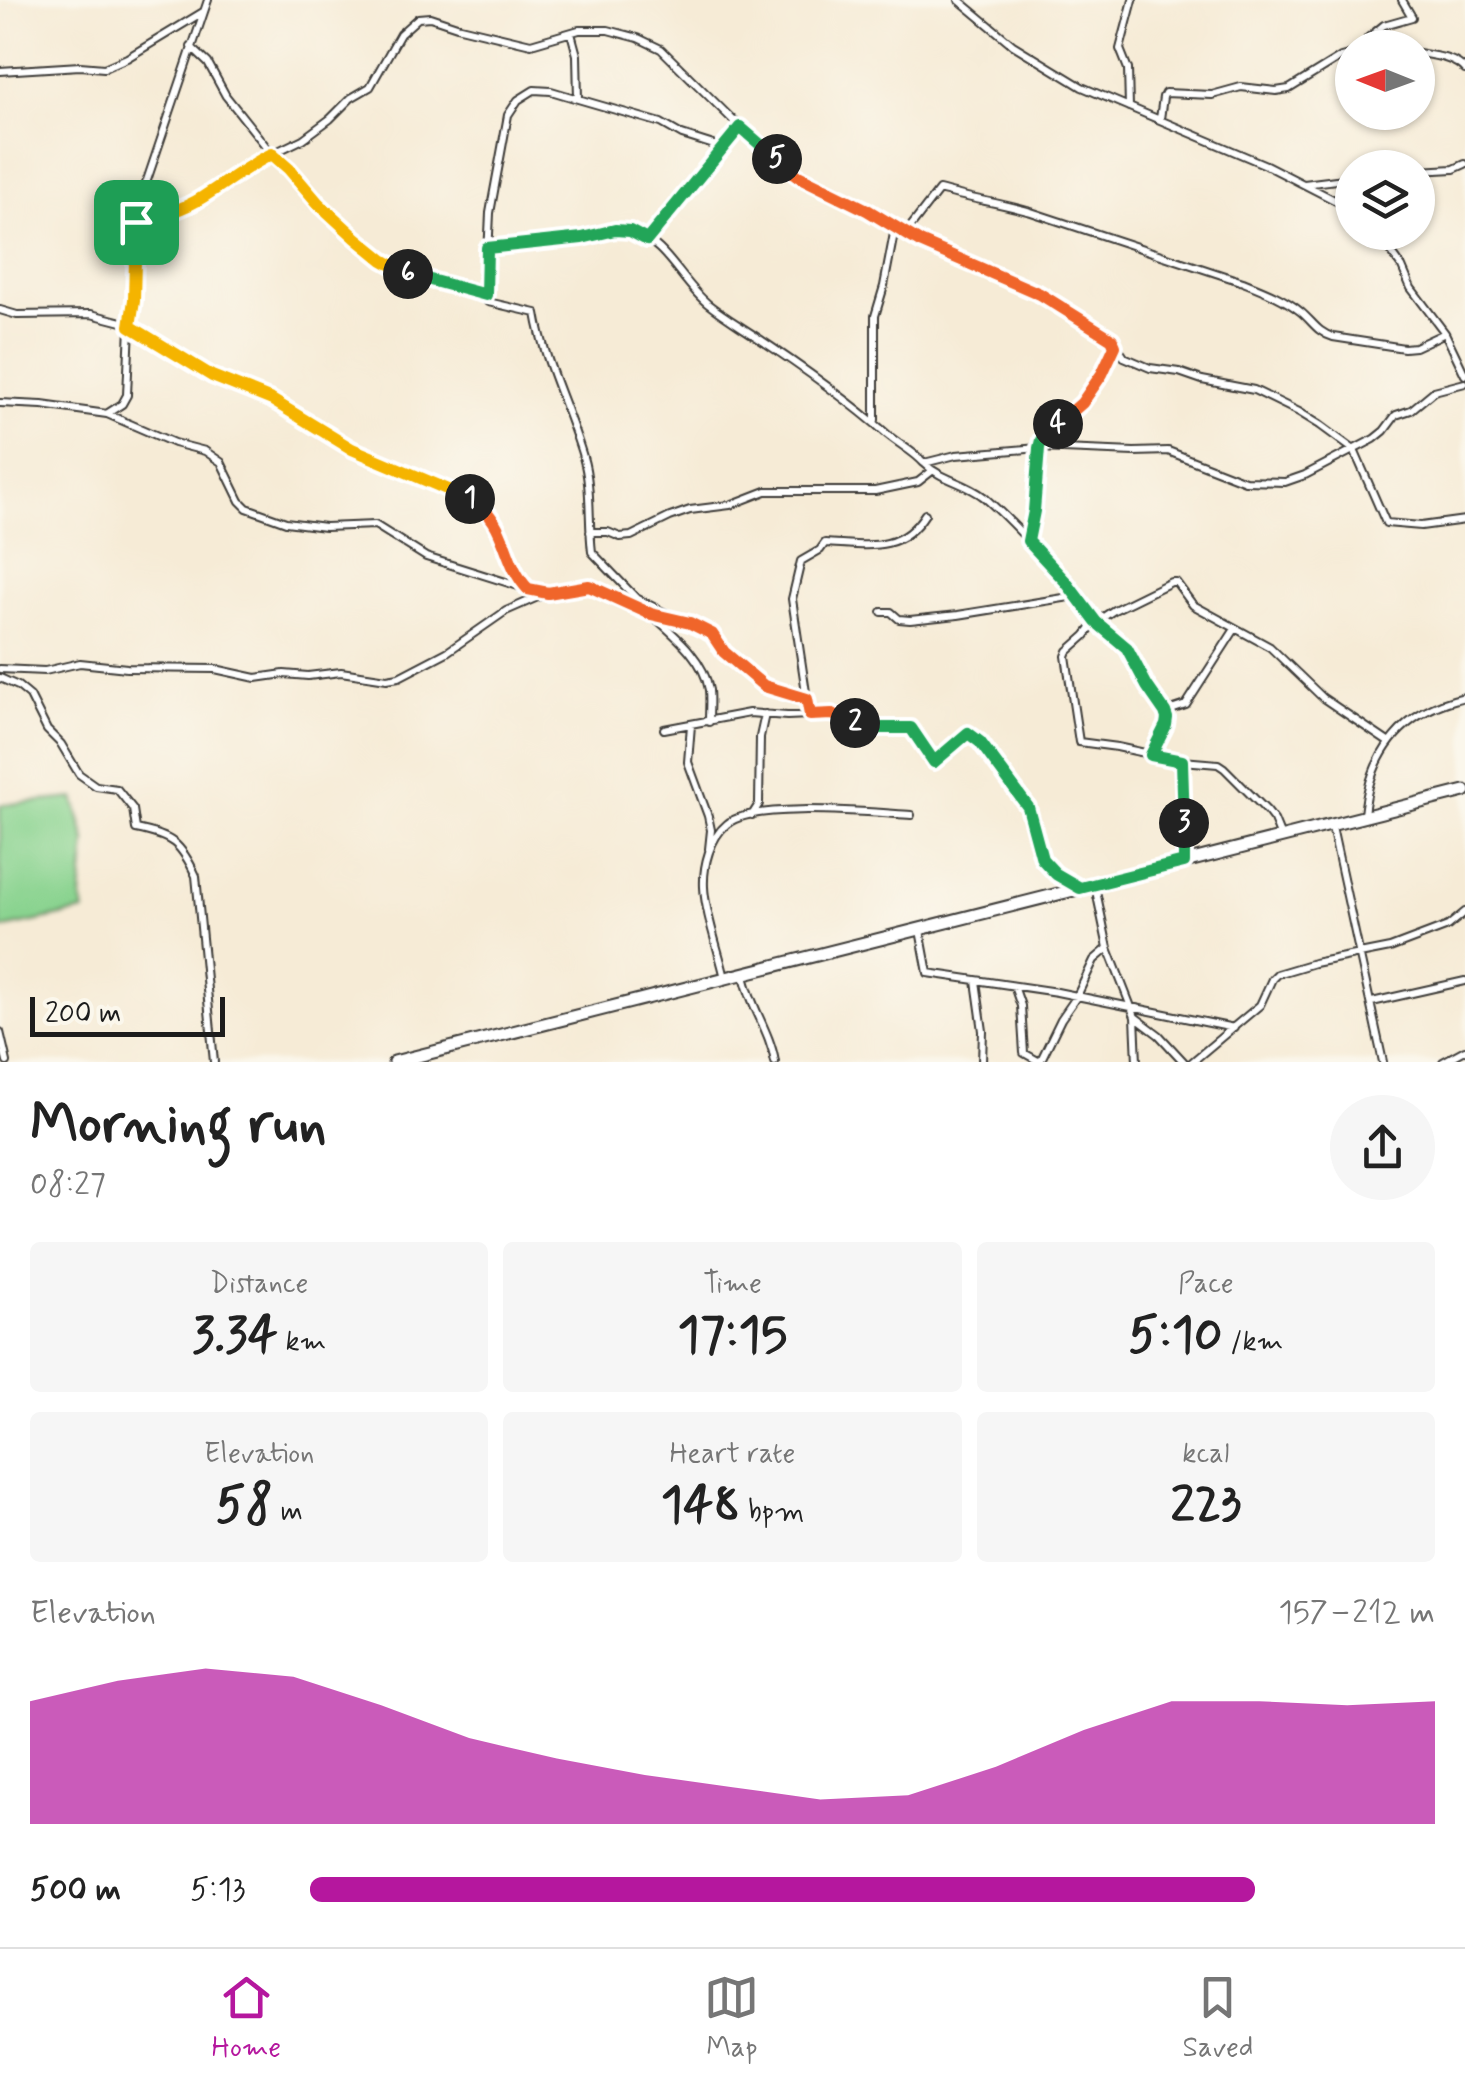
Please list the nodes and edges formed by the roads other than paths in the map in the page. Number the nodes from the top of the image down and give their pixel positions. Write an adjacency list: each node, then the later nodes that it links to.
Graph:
1 (208, 0): 5 (street)
2 (959, 0): 14 (street)
3 (1133, 0): 14 (street)
4 (1402, 0): 6 (street)
5 (203, 12): 8 (street); 11 (street)
6 (1377, 30)
7 (570, 33): 13 (street); 16 (street); 18 (street)
8 (190, 47): 18 (street); 24 (street)
9 (1435, 57): 12 (street)
10 (1335, 61): 15 (street)
11 (0, 70)
12 (1465, 70)
13 (578, 99): 17 (street); 28 (street)
14 (1129, 107): 15 (street)
15 (1160, 120): 22 (street)
16 (740, 127): 17 (street); 25 (street)
17 (723, 148): 27 (street)
18 (272, 154): 24 (street); 30 (street)
19 (1465, 164): 20 (street)
20 (1435, 170)
21 (1335, 180): 22 (street)
22 (1302, 184): 23 (street)
23 (1335, 200)
24 (136, 222): 32 (street)
25 (895, 228): 26 (street); 39 (street)
26 (905, 234): 33 (street); 34 (street)
27 (647, 240): 28 (street); 39 (street)
28 (487, 248): 30 (street)
29 (1390, 250): 33 (street)
30 (486, 295): 46 (street)
31 (2, 313): 32 (street)
32 (130, 326): 38 (street); 48 (street)
33 (1445, 333): 35 (street)
34 (1115, 346): 40 (street); 41 (street)
35 (1465, 375)
36 (1465, 382): 41 (street)
37 (0, 403): 38 (street)
38 (107, 414): 48 (street)
39 (875, 421): 42 (street)
40 (1039, 448): 41 (street); 42 (street); 47 (street)
41 (1354, 450): 45 (street)
42 (924, 464): 43 (street)
43 (932, 471): 46 (street); 47 (street)
44 (926, 514): 59 (street)
45 (1465, 520)
46 (590, 532): 53 (street)
47 (1028, 541): 50 (street)
48 (528, 589): 49 (street)
49 (548, 593): 52 (street); 56 (street)
50 (1076, 596): 51 (street); 54 (street)
51 (882, 612)
52 (651, 614): 53 (street); 63 (street)
53 (674, 618): 59 (street)
54 (1096, 622): 55 (street); 60 (street); 67 (street)
55 (1235, 629): 60 (street); 66 (street)
56 (0, 669)
57 (0, 678): 96 (street)
58 (1465, 697): 66 (street)
59 (807, 699): 62 (street)
60 (1165, 712): 67 (street)
61 (764, 714): 62 (street); 63 (street); 70 (street)
62 (810, 715): 78 (street)
63 (710, 722): 64 (street)
64 (691, 725): 65 (street); 75 (street)
65 (664, 729)
66 (1388, 742): 72 (street)
67 (1151, 755): 68 (street)
68 (1182, 761): 74 (street); 76 (street)
69 (1465, 791): 72 (main road)
70 (752, 815): 71 (street); 75 (street)
71 (911, 815)
72 (1364, 818): 73 (main road)
73 (1332, 825): 74 (main road); 82 (street)
74 (1281, 838): 76 (main road)
75 (709, 852): 84 (street)
76 (1184, 862): 77 (main road)
77 (1095, 885): 78 (main road); 81 (street)
78 (1080, 888): 80 (main road)
79 (1465, 912): 82 (street)
80 (920, 930): 83 (main road); 85 (street)
81 (1108, 948): 88 (street); 90 (street)
82 (1361, 955): 89 (street); 91 (street)
83 (744, 974): 84 (main road); 98 (street)
84 (726, 978): 97 (main road)
85 (976, 981): 87 (street); 99 (street)
86 (1465, 981): 89 (street)
87 (1014, 986): 88 (street); 94 (street)
88 (1077, 996): 90 (street); 100 (street)
89 (1372, 1002): 104 (street)
90 (1134, 1013): 91 (street); 101 (street); 102 (street)
91 (1234, 1028): 103 (street)
92 (0, 1032): 95 (street)
93 (1465, 1050): 105 (street)
94 (1024, 1058): 100 (street)
95 (6, 1062)
96 (214, 1062)
97 (394, 1062)
98 (775, 1062)
99 (982, 1062)
100 (1040, 1062)
101 (1137, 1062)
102 (1184, 1062)
103 (1192, 1062)
104 (1383, 1062)
105 (1443, 1062)

